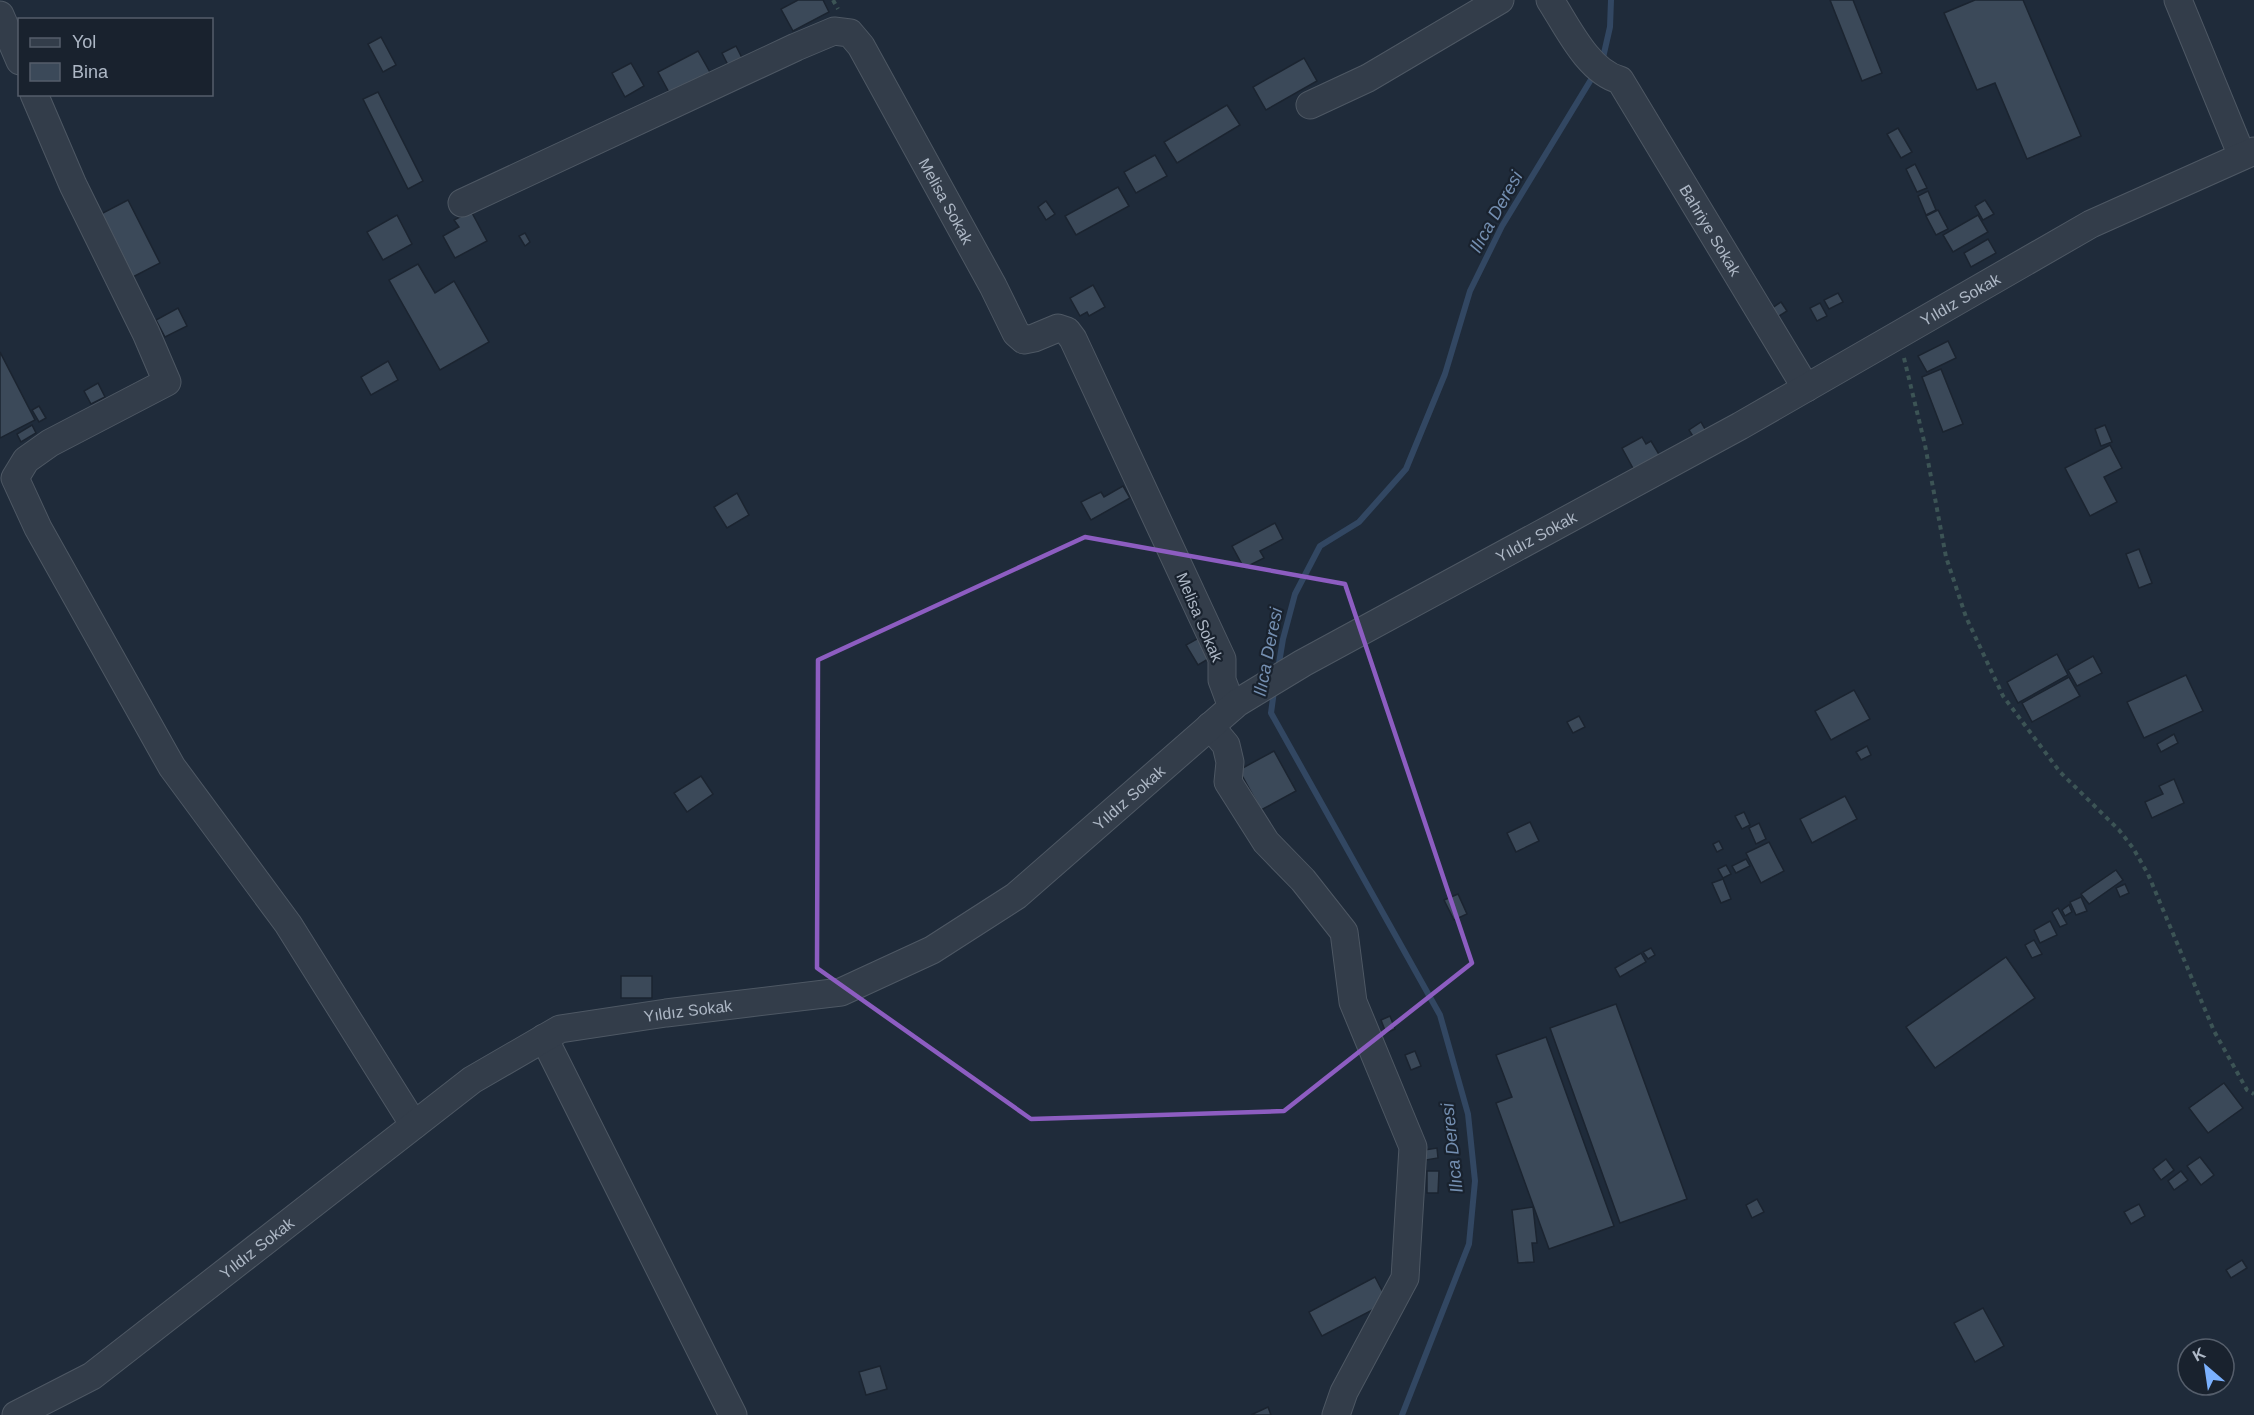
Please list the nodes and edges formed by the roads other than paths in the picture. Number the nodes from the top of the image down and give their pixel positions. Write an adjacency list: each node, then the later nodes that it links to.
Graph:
1 (1500, 0): 7 (street)
2 (1551, 0): 10 (street, Bahriye Sokak)
3 (2178, 0): 8 (street)
4 (0, 15): 5 (street)
5 (18, 56)
6 (35, 96): 14 (street)
7 (1310, 105)
8 (2248, 154): 10 (street, Yıldız Sokak)
9 (462, 203): 11 (street, Melisa Sokak)
10 (1806, 388): 11 (street, Yıldız Sokak)
11 (1234, 705): 12 (street, Yıldız Sokak)
12 (1210, 726): 13 (street, Yıldız Sokak); 17 (street)
13 (544, 1038): 14 (street, Yıldız Sokak); 16 (street)
14 (414, 1125): 15 (street, Yıldız Sokak)
15 (16, 1415)
16 (733, 1415)
17 (1336, 1415)

